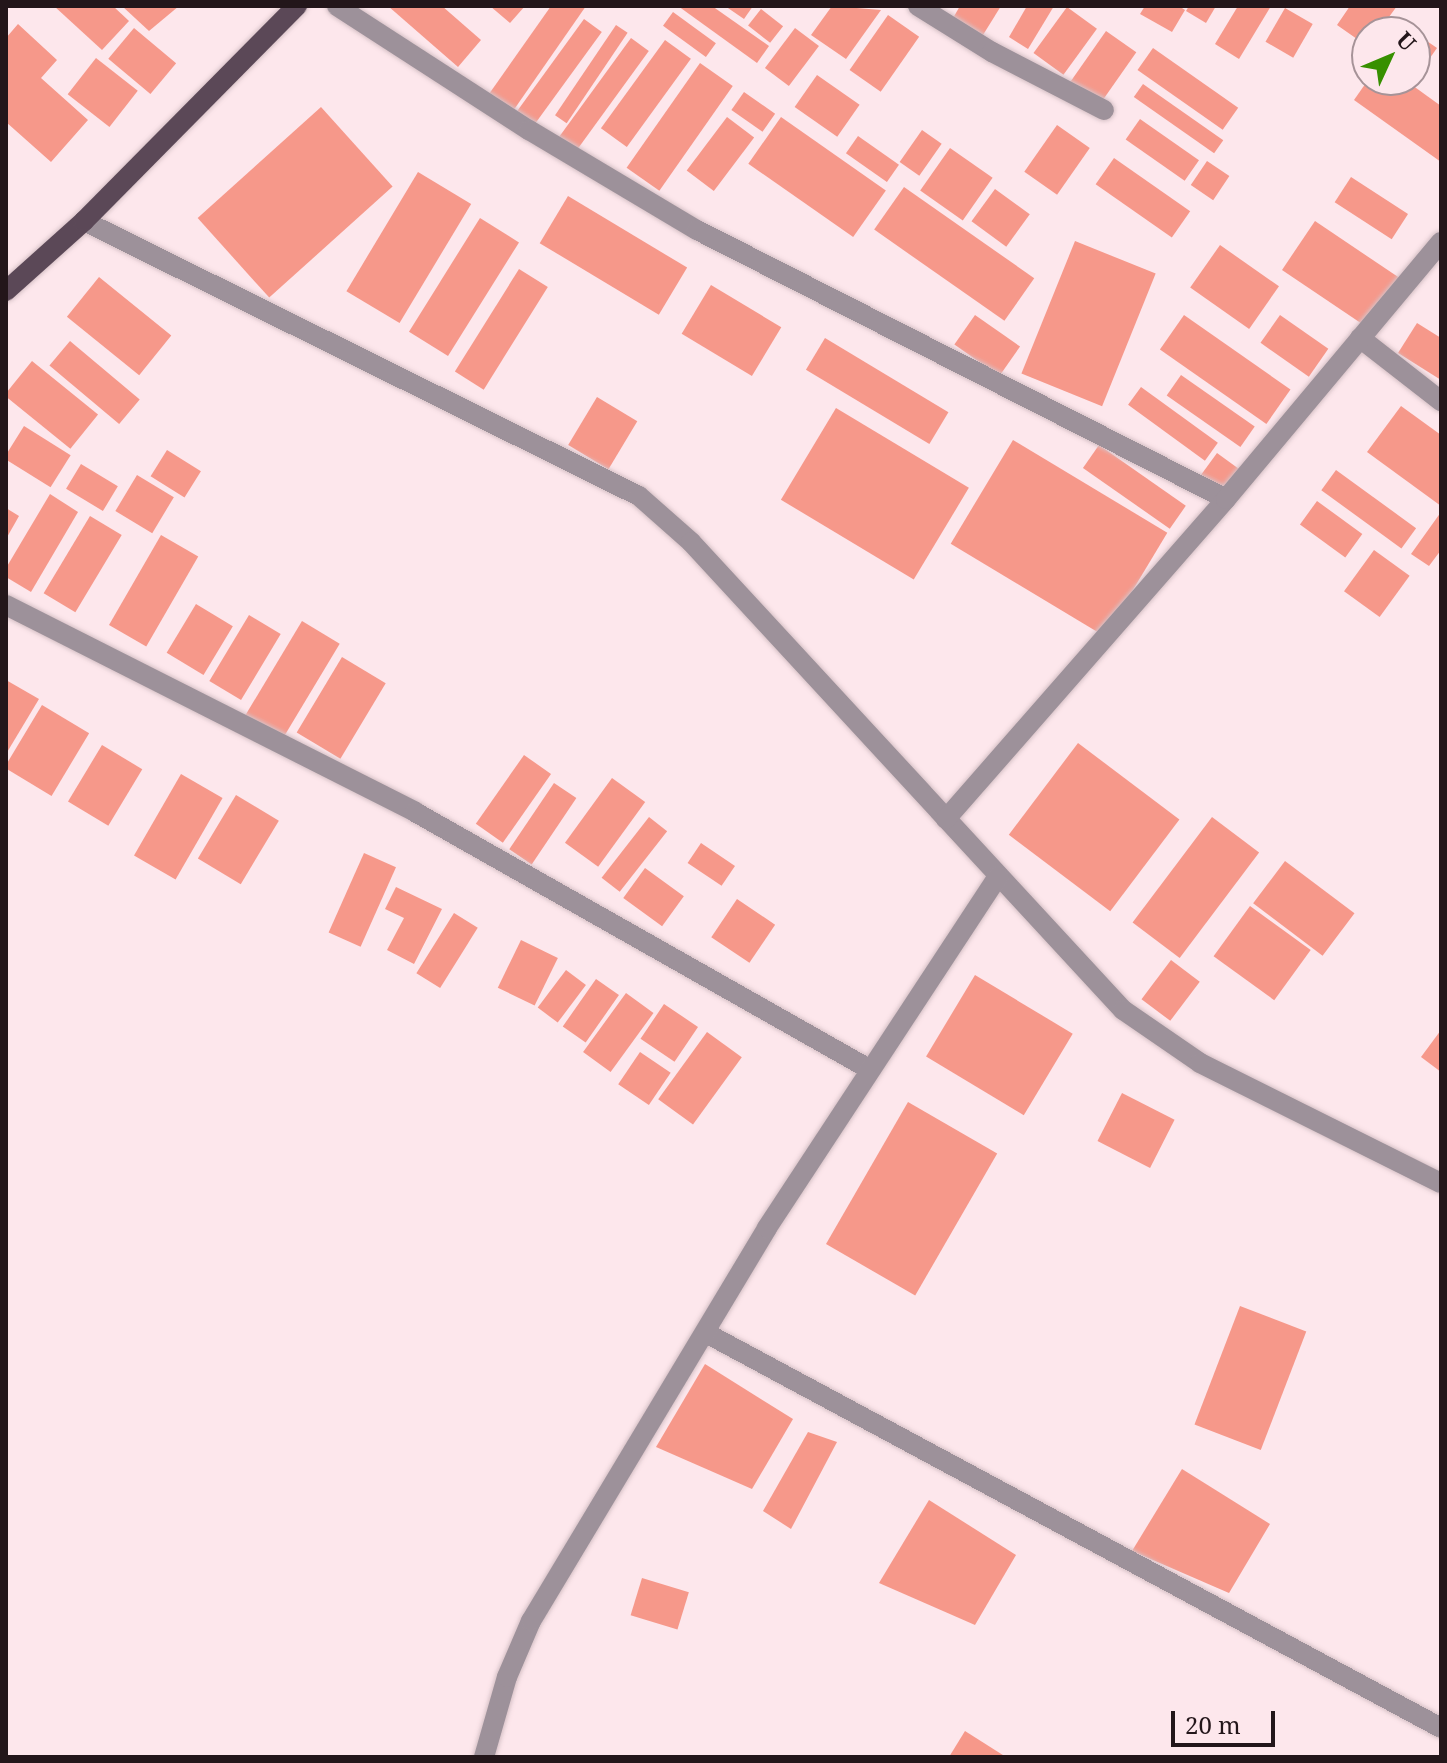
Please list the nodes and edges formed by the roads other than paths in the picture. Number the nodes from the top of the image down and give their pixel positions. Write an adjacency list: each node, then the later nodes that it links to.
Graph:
1 (297, 6): 5 (main road)
2 (337, 6): 10 (street)
3 (918, 6): 4 (street)
4 (1104, 110)
5 (84, 221): 7 (main road); 12 (street)
6 (1441, 242): 8 (street)
7 (6, 291)
8 (1360, 338): 9 (street); 10 (street)
9 (1441, 401)
10 (1226, 499): 12 (street)
11 (6, 605): 14 (street)
12 (946, 819): 13 (street)
13 (998, 876): 14 (street); 15 (street)
14 (869, 1069): 16 (street)
15 (1441, 1183)
16 (706, 1333): 17 (street); 18 (street)
17 (1441, 1728)
18 (484, 1757)

